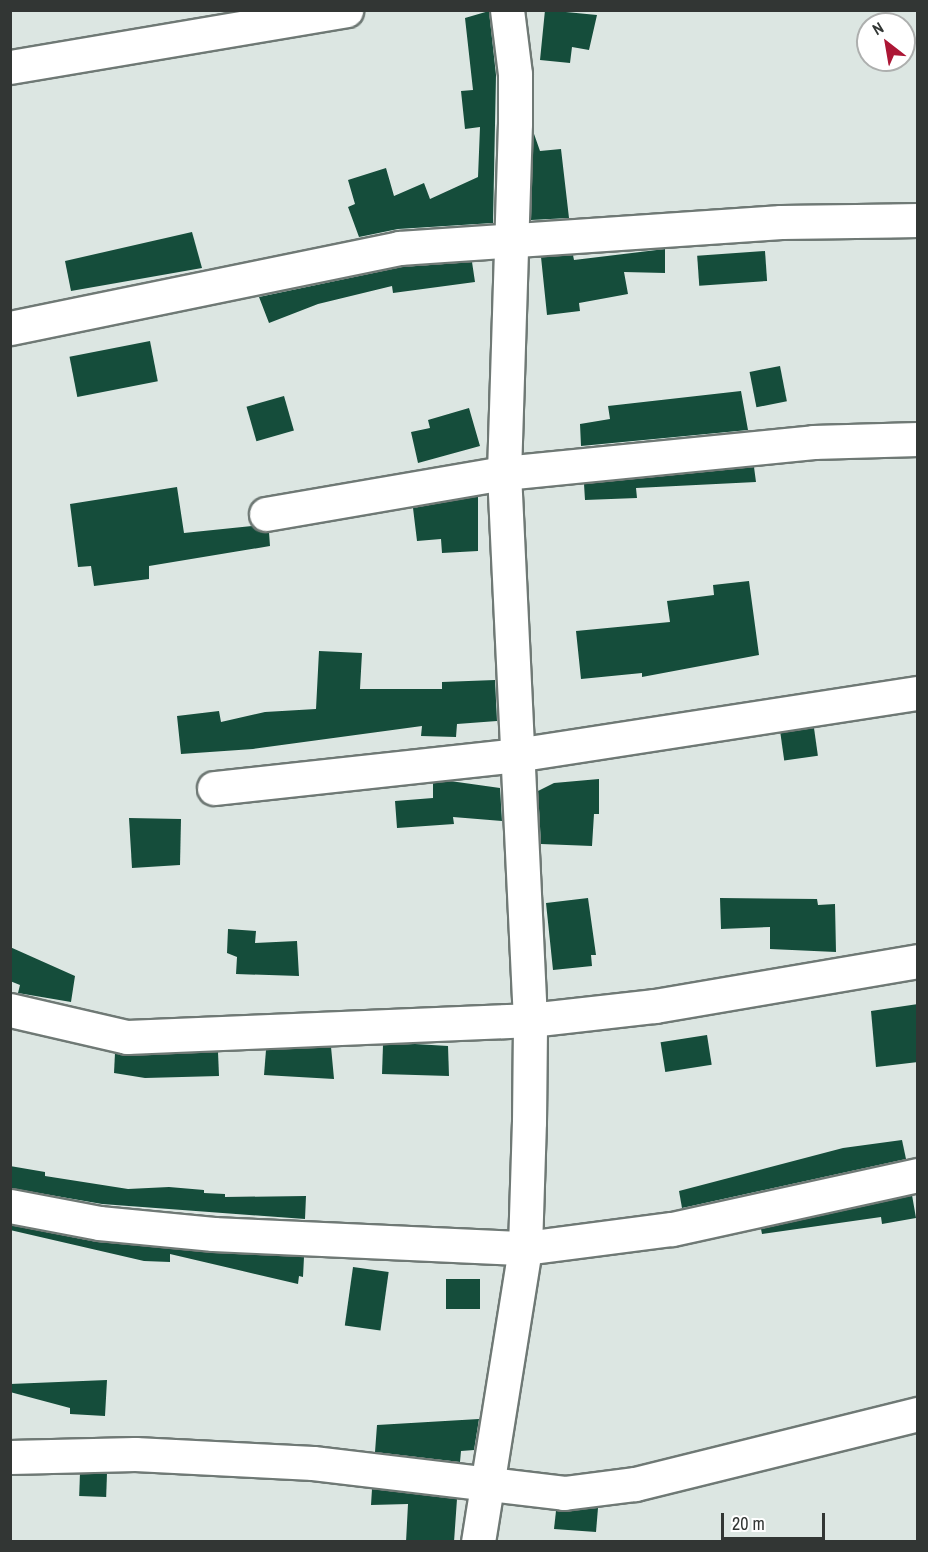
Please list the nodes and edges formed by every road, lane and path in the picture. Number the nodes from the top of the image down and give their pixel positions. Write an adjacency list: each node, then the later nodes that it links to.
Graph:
1 (346, 10): 3 (street)
2 (507, 10): 5 (street)
3 (10, 67)
4 (918, 220): 5 (street)
5 (511, 241): 6 (street); 8 (street)
6 (10, 328)
7 (918, 439): 8 (street)
8 (504, 473): 9 (street); 11 (street)
9 (266, 514)
10 (918, 693): 11 (street)
11 (516, 755): 12 (street); 15 (street)
12 (214, 788)
13 (918, 961): 15 (street)
14 (10, 1011): 15 (street)
15 (530, 1020): 18 (street)
16 (918, 1175): 18 (street)
17 (10, 1206): 18 (street)
18 (525, 1248): 21 (street)
19 (918, 1414): 21 (street)
20 (10, 1457): 21 (street)
21 (487, 1487): 22 (street)
22 (478, 1542)

